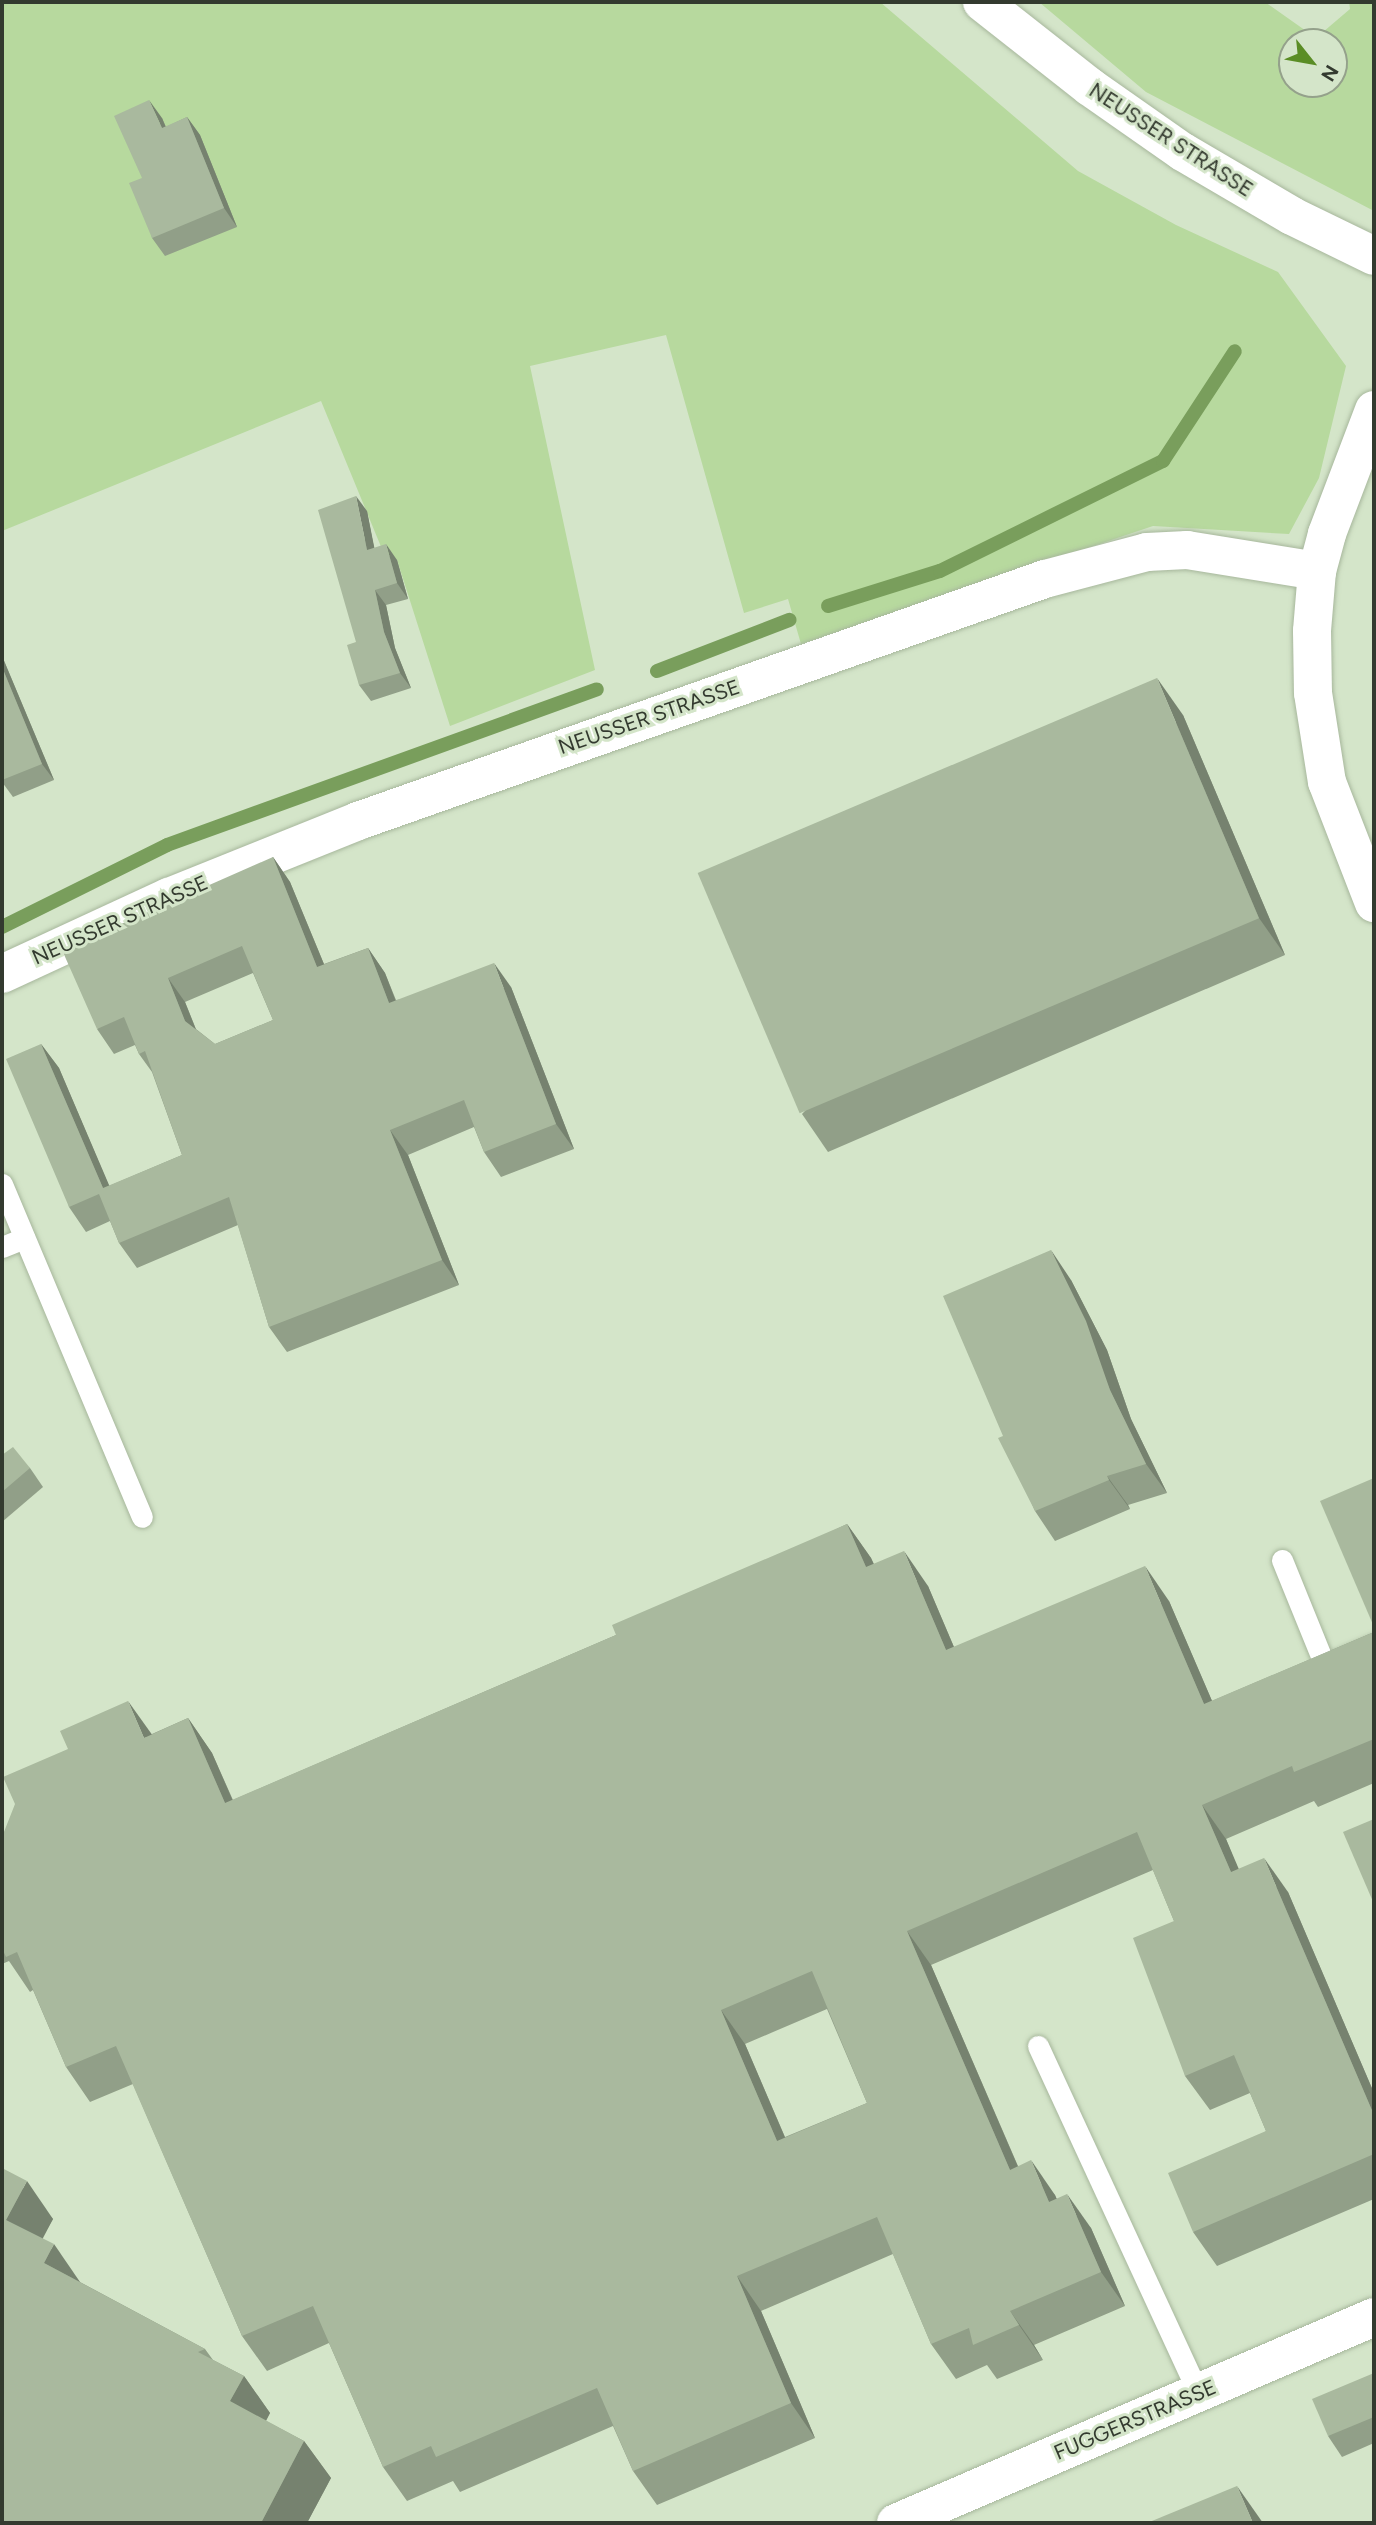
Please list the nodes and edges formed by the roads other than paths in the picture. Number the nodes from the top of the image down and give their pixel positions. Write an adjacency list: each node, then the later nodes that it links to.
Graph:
1 (982, 2): 2 (street, NEUSSER STRASSE)
2 (1374, 256)
3 (1374, 410): 4 (street)
4 (1317, 571): 5 (street); 6 (street, NEUSSER STRASSE)
5 (1374, 903)
6 (2, 974)
7 (2, 1184): 8 (lane)
8 (24, 1238): 9 (lane); 10 (lane)
9 (2, 1247)
10 (142, 1517)
11 (1282, 1560): 12 (lane)
12 (1374, 1645)
13 (1038, 2046): 15 (lane)
14 (1374, 2318): 15 (street, FUGGERSTRASSE)
15 (1198, 2393): 16 (street, FUGGERSTRASSE)
16 (896, 2523)

